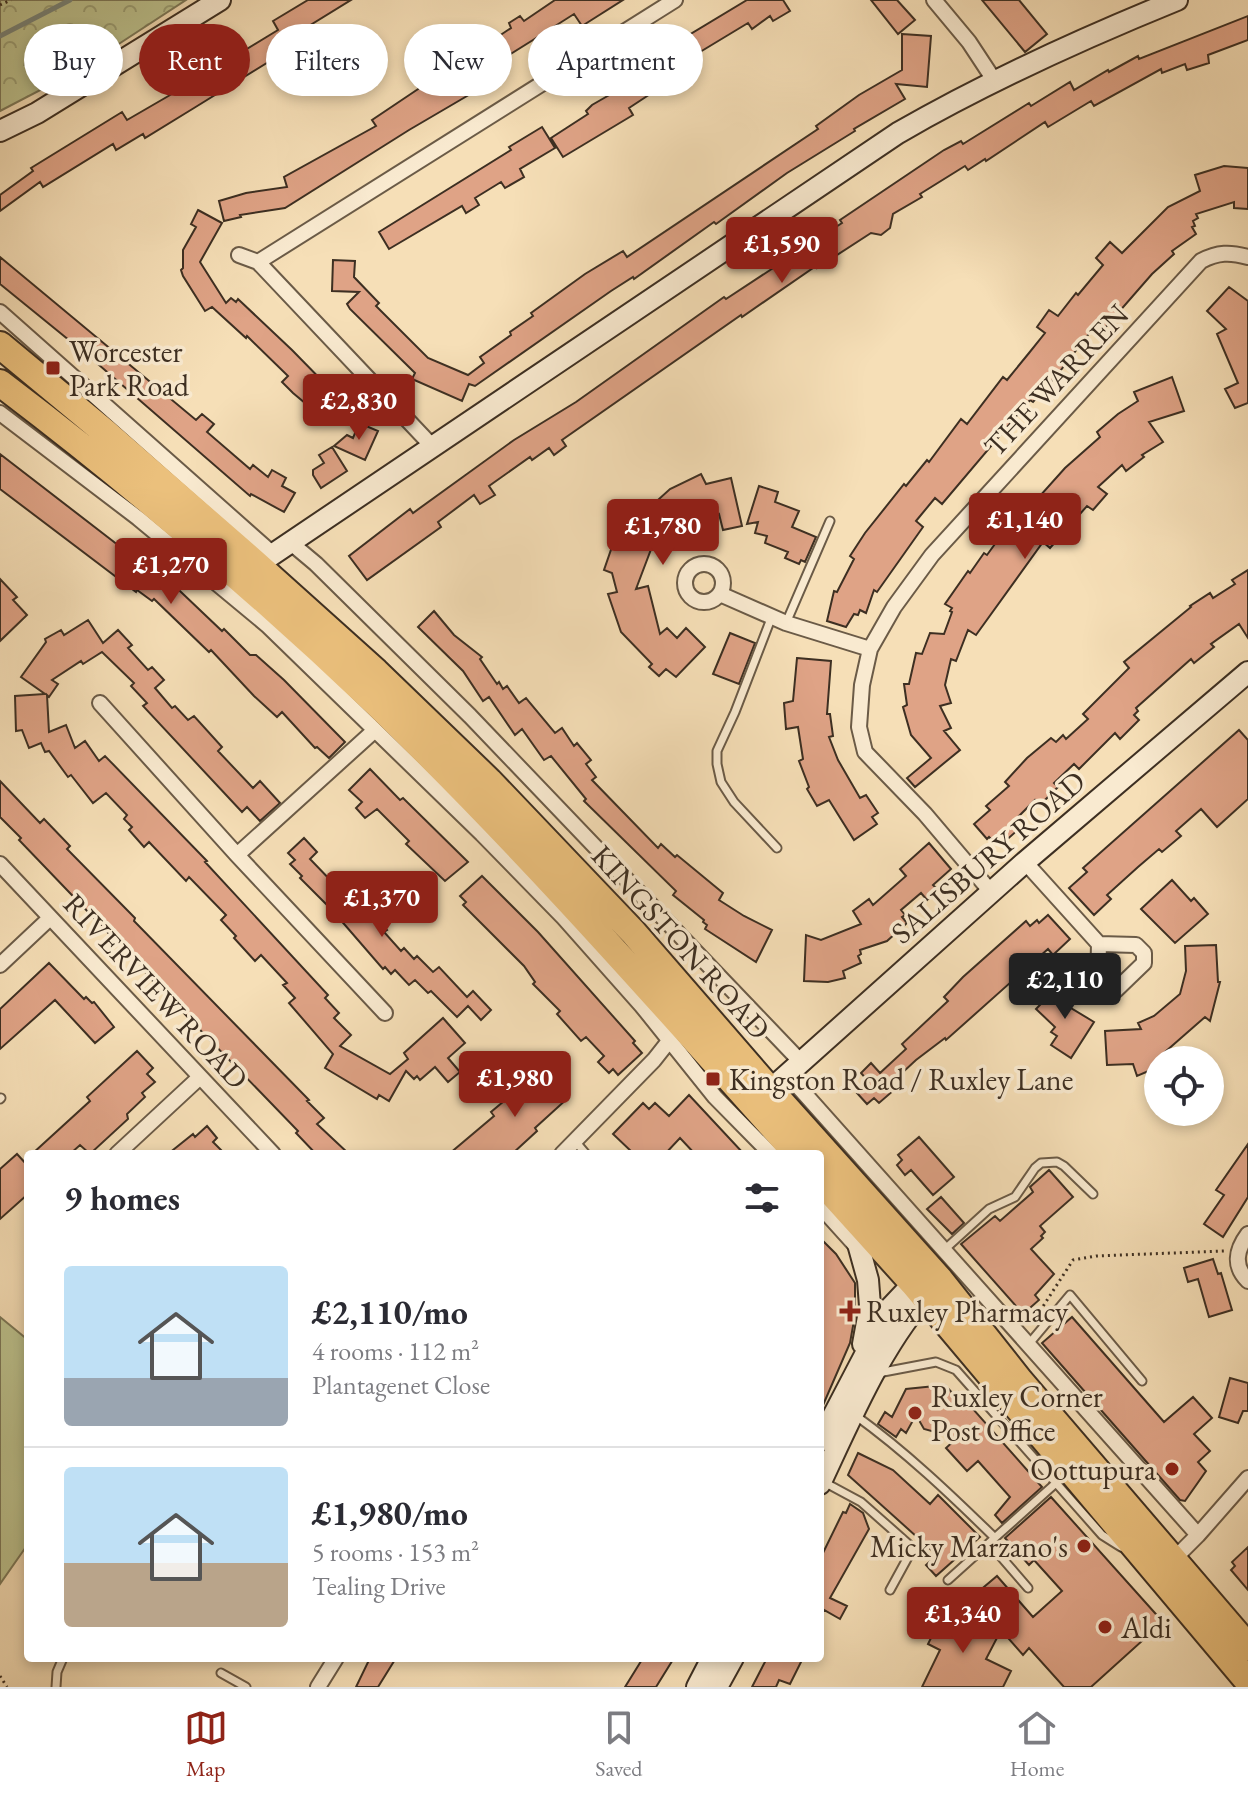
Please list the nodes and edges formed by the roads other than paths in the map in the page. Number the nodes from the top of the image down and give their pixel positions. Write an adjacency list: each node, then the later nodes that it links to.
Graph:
1 (220, 0): 6 (street)
2 (675, 0): 9 (street)
3 (934, 0): 5 (street)
4 (1177, 0): 5 (street)
5 (994, 80): 14 (street)
6 (0, 131)
7 (239, 255): 9 (street)
8 (1248, 257): 19 (street, THE WARREN)
9 (258, 262): 14 (street)
10 (0, 312): 16 (street)
11 (0, 345): 16 (highway, KINGSTON ROAD)
12 (0, 383): 41 (highway, KINGSTON ROAD)
13 (0, 413): 22 (street)
14 (433, 447): 16 (street)
15 (830, 521): 18 (lane)
16 (274, 554): 33 (highway, KINGSTON ROAD); 33 (street)
17 (720, 594): 18 (street)
18 (779, 619): 19 (street); 23 (lane)
19 (870, 649): 27 (street, THE WARREN)
20 (1248, 672): 25 (street, SALISBURY ROAD)
21 (100, 703): 24 (street)
22 (375, 730): 24 (street); 32 (street)
23 (777, 848)
24 (237, 855): 31 (street)
25 (1025, 862): 27 (street, SALISBURY ROAD); 29 (street)
26 (0, 864): 28 (street, RIVERVIEW ROAD)
27 (992, 893): 33 (street, SALISBURY ROAD)
28 (50, 918): 30 (street); 34 (street, RIVERVIEW ROAD)
29 (1099, 944)
30 (0, 965)
31 (385, 1013)
32 (669, 1041): 35 (street); 40 (street)
33 (786, 1075): 48 (highway, KINGSTON ROAD)
34 (200, 1077): 36 (street); 37 (street, RIVERVIEW ROAD)
35 (575, 1141): 38 (street); 39 (lane)
36 (121, 1150)
37 (269, 1150)
38 (566, 1150)
39 (583, 1150)
40 (767, 1150)
41 (793, 1150)
42 (824, 1184): 45 (highway, KINGSTON ROAD)
43 (1093, 1194): 48 (lane)
44 (824, 1210): 47 (street)
45 (850, 1213): 47 (street); 48 (highway, KINGSTON ROAD)
46 (1248, 1234): 49 (street)
47 (860, 1250): 51 (street)
48 (930, 1275): 50 (street); 51 (street); 61 (highway, KINGSTON ROAD); 62 (highway, KINGSTON ROAD)
49 (1248, 1281)
50 (1025, 1341): 52 (lane); 59 (street)
51 (867, 1369): 53 (street); 58 (lane)
52 (1142, 1381)
53 (838, 1418): 54 (street); 55 (street); 60 (lane)
54 (824, 1436)
55 (824, 1470)
56 (1248, 1478): 59 (street)
57 (824, 1483): 65 (lane)
58 (1056, 1483): 60 (lane); 62 (lane)
59 (1198, 1535): 61 (street)
60 (992, 1540): 63 (lane); 64 (lane)
61 (1174, 1559): 66 (highway, KINGSTON ROAD)
62 (1147, 1563): 72 (highway, KINGSTON ROAD)
63 (948, 1580)
64 (1028, 1588)
65 (890, 1590)
66 (1248, 1647)
67 (61, 1662): 73 (lane)
68 (334, 1662): 75 (street)
69 (710, 1662): 76 (street)
70 (731, 1662): 77 (street)
71 (221, 1673): 74 (lane)
72 (1248, 1681)
73 (56, 1687)
74 (246, 1687)
75 (318, 1687)
76 (697, 1687)
77 (717, 1687)

